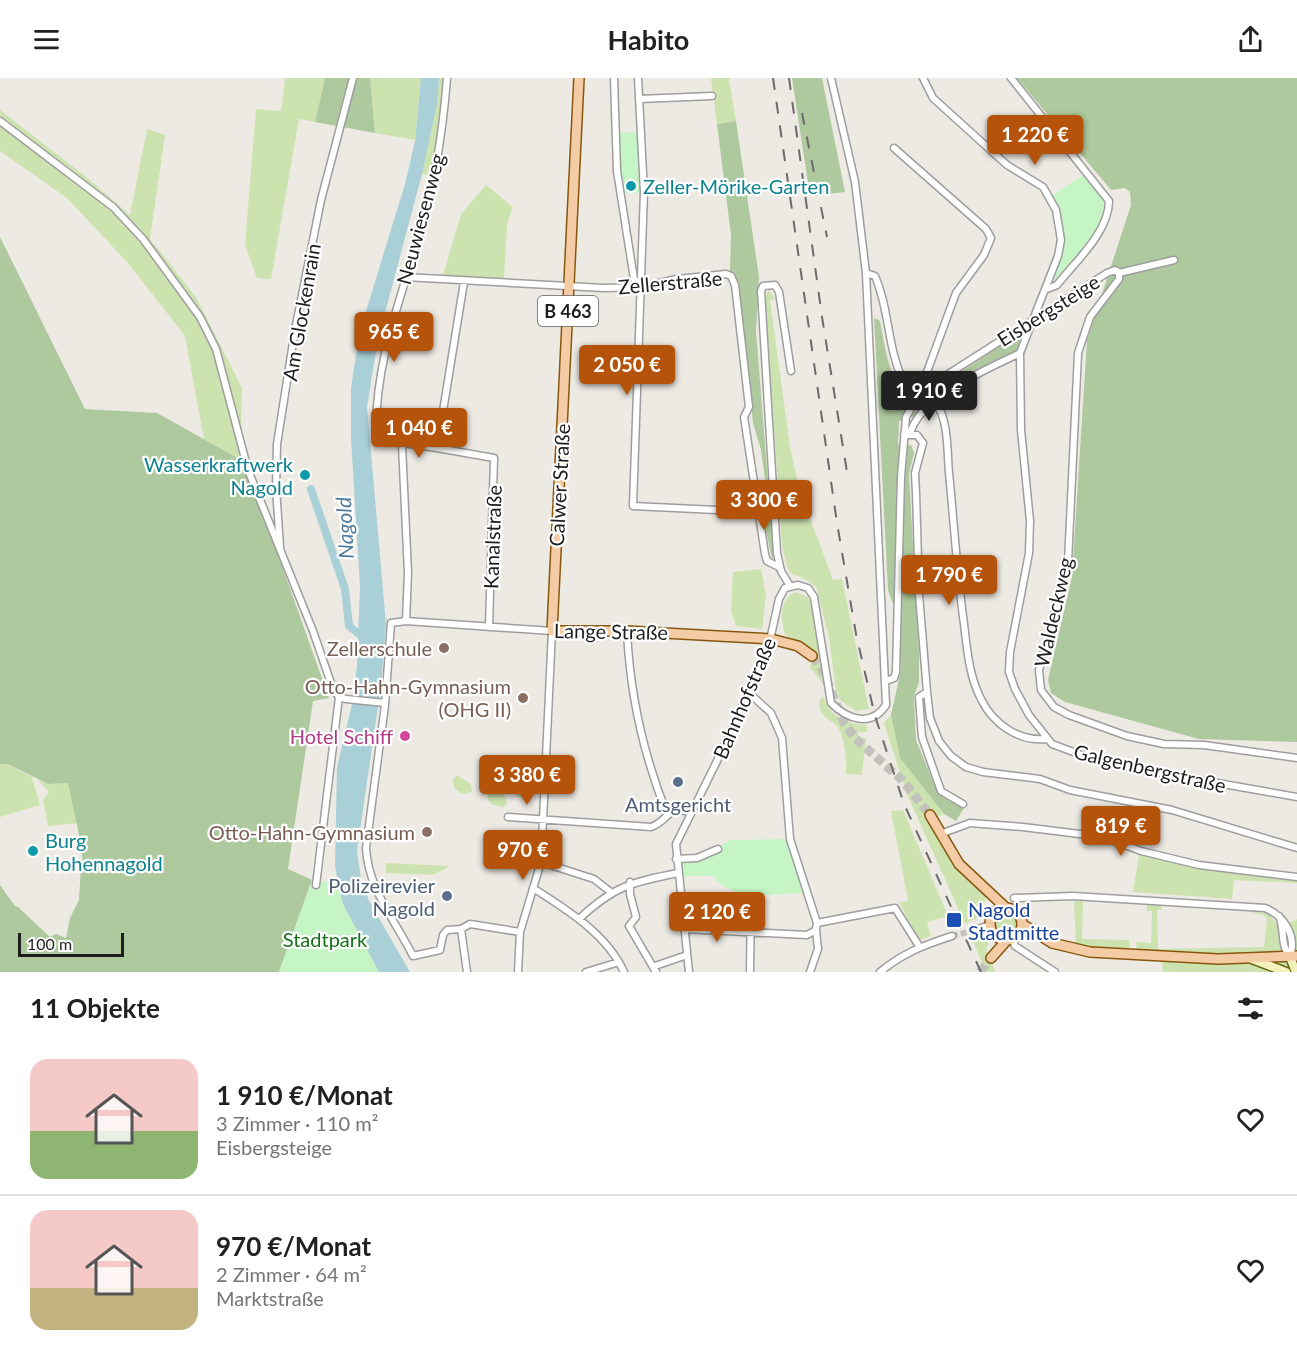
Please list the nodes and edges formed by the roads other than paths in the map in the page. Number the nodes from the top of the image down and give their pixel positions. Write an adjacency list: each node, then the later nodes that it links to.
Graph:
1 (353, 78): 30 (street, Am Glockenrain)
2 (447, 78): 16 (street, Neuwiesenweg)
3 (579, 78): 18 (main road, Calwer Straße / B 463)
4 (614, 78): 19 (street)
5 (638, 78): 10 (street)
6 (831, 78): 14 (street)
7 (923, 78): 20 (street, Galgenbergstraße)
8 (1011, 78): 20 (street)
9 (712, 96): 10 (street)
10 (639, 99): 19 (street)
11 (0, 121): 30 (street)
12 (894, 148): 24 (street)
13 (1174, 260): 15 (street, Eisbergsteige)
14 (866, 273): 24 (street); 39 (street)
15 (1119, 273): 21 (street, Eisbergsteige); 45 (street, Waldeckweg)
16 (405, 277): 17 (street, Zellerstraße); 27 (street, Neuwiesenweg)
17 (464, 282): 18 (street, Zellerstraße); 28 (street)
18 (570, 286): 19 (street, Zellerstraße); 36 (main road, Calwer Straße / B 463)
19 (641, 287): 29 (street, Zellerstraße); 29 (street)
20 (1047, 289): 21 (street, Galgenbergstraße)
21 (1035, 318): 22 (street, Galgenbergstraße); 24 (street, Eisbergsteige)
22 (1020, 353): 25 (street, Eisbergsteige); 44 (street, Galgenbergstraße)
23 (791, 371): 31 (street)
24 (920, 392): 26 (street, Eisbergsteige)
25 (935, 402): 26 (street, Eisbergsteige); 44 (street)
26 (907, 435): 39 (street, Eisbergsteige); 40 (street)
27 (402, 445): 28 (street, Neuwiesenweg); 33 (street)
28 (437, 448): 34 (street, Kanalstraße)
29 (758, 512): 31 (street)
30 (280, 550): 42 (street)
31 (779, 567): 32 (street)
32 (790, 586): 37 (street, Bahnhofstraße); 39 (street, Eisbergsteige)
33 (406, 621): 34 (street, Lange Straße); 43 (street)
34 (489, 627): 36 (street, Lange Straße)
35 (627, 630): 36 (main road, Lange Straße); 37 (main road, Lange Straße); 49 (street)
36 (552, 631): 52 (street, Calwer Straße)
37 (771, 639): 38 (main road, Lange Straße); 41 (street, Bahnhofstraße)
38 (812, 656)
39 (886, 681)
40 (927, 692): 47 (street); 54 (street)
41 (749, 693): 48 (street, Bahnhofstraße); 72 (street)
42 (343, 698): 43 (street); 61 (street)
43 (382, 702): 73 (street)
44 (1047, 739): 46 (street, Galgenbergstraße)
45 (1297, 758)
46 (1297, 797)
47 (963, 804)
48 (690, 812): 49 (street); 56 (street, Bahnhofstraße)
49 (667, 814): 52 (street)
50 (930, 815): 53 (main road)
51 (508, 817): 52 (street)
52 (545, 820): 57 (street, Calwer Straße)
53 (943, 833): 59 (street); 63 (main road)
54 (1297, 848)
55 (718, 849): 56 (street)
56 (676, 859): 58 (street, Bahnhofstraße)
57 (541, 862): 62 (street, Calwer Straße); 64 (street)
58 (678, 873): 60 (street); 74 (street, Bahnhofstraße)
59 (1297, 877)
60 (630, 882): 64 (street); 88 (street)
61 (316, 885)
62 (533, 888): 70 (street); 77 (street, Calwer Straße)
63 (987, 891): 67 (main road); 68 (main road)
64 (614, 892): 70 (street)
65 (751, 898): 78 (street)
66 (1014, 898): 69 (street)
67 (1006, 908): 68 (main road); 71 (main road)
68 (995, 912): 75 (main road)
69 (1279, 916): 80 (street); 85 (street)
70 (579, 919): 87 (street)
71 (1022, 924): 81 (main road); 82 (main road)
72 (817, 926): 78 (street); 83 (street); 95 (street)
73 (461, 929): 77 (street); 89 (street)
74 (684, 930): 78 (street); 84 (street, Bahnhofstraße)
75 (992, 930): 76 (street); 81 (main road); 81 (main road)
76 (972, 931)
77 (520, 932): 90 (street, Calwer Straße)
78 (752, 933): 94 (street)
79 (952, 936): 83 (street)
80 (1296, 936): 85 (street)
81 (1012, 938): 82 (main road); 97 (street)
82 (1043, 939): 86 (main road)
83 (919, 946): 96 (street)
84 (687, 955): 88 (street); 93 (street, Bahnhofstraße)
85 (1293, 956): 86 (main road); 98 (main road); 99 (main road)
86 (1251, 958): 98 (main road)
87 (620, 962): 91 (street); 92 (street)
88 (656, 969)
89 (467, 972)
90 (518, 972)
91 (586, 972)
92 (624, 972)
93 (688, 972)
94 (750, 972)
95 (810, 972)
96 (880, 972)
97 (1055, 972)
98 (1287, 972)
99 (1296, 972)

